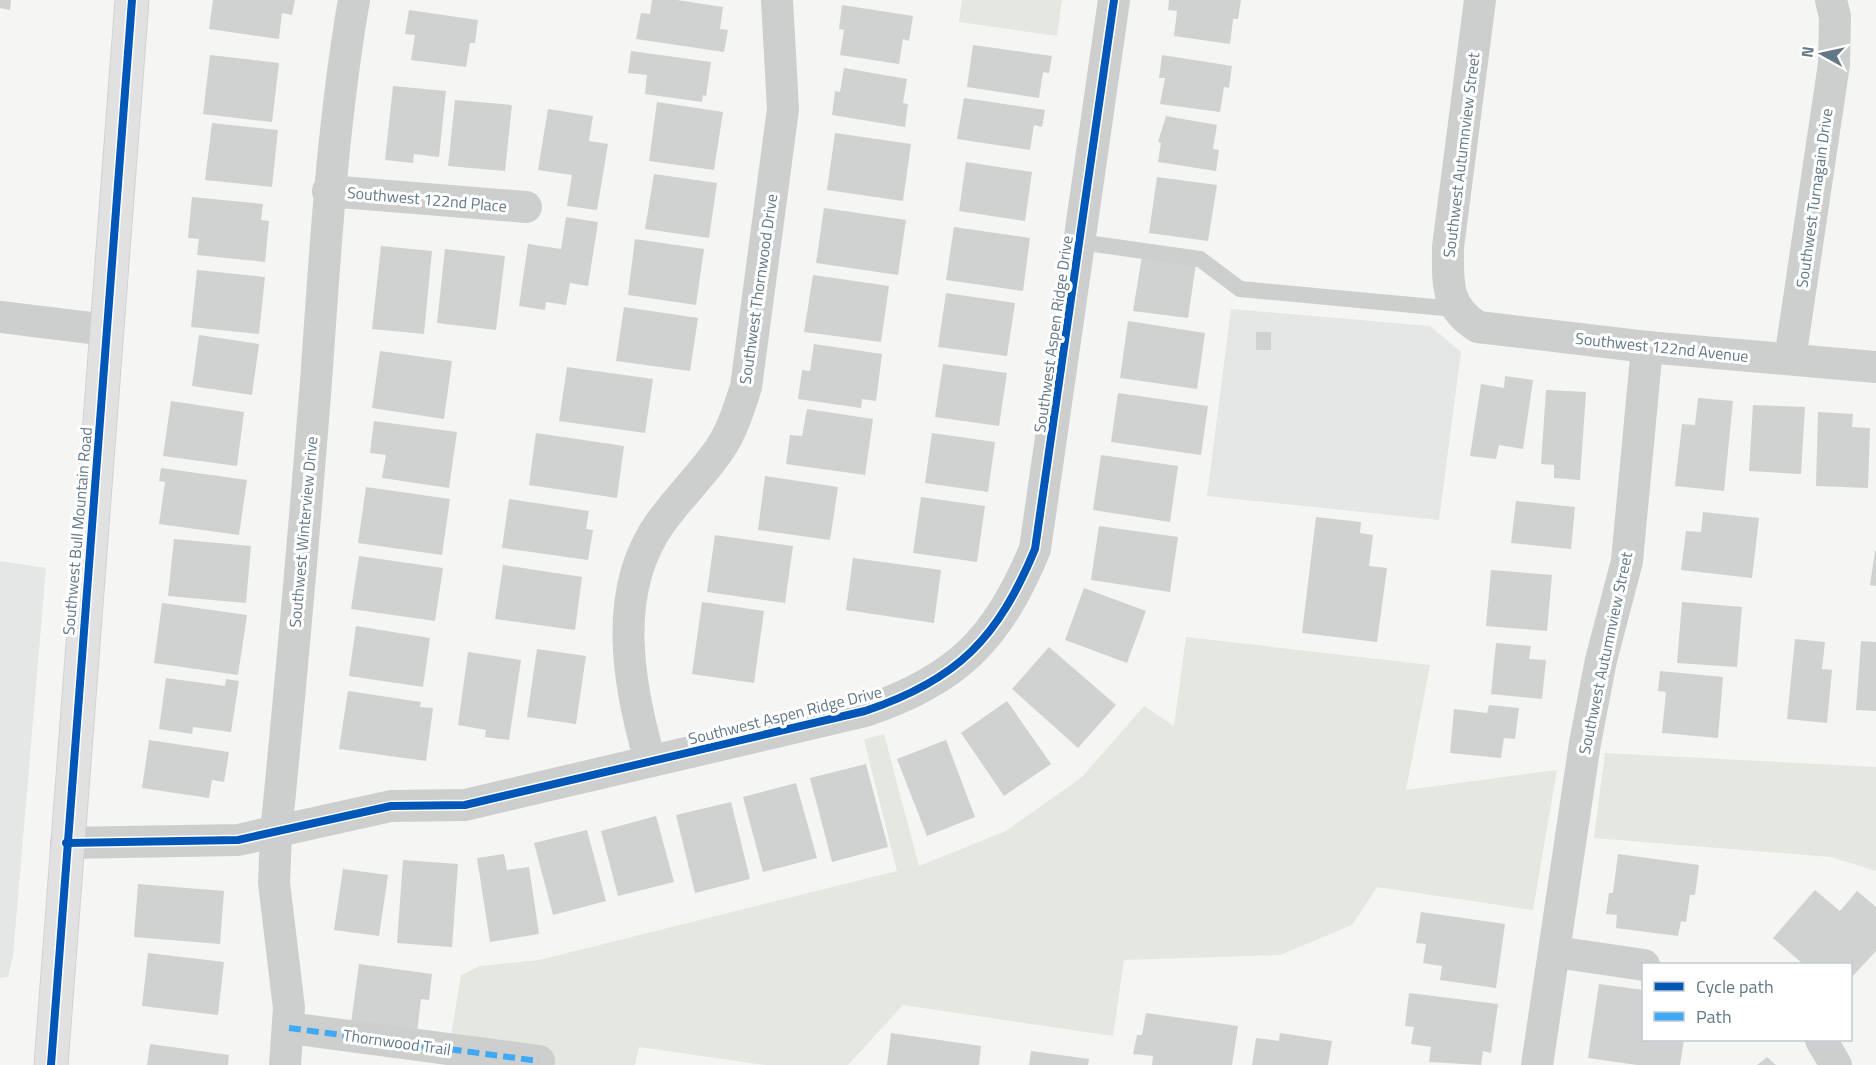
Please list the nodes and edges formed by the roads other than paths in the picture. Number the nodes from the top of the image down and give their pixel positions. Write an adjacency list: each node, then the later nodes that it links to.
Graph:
1 (132, 0): 12 (main road, Southwest Bull Mountain Road)
2 (354, 0): 7 (street, Southwest Winterview Drive)
3 (777, 0): 16 (street, Southwest Thornwood Drive)
4 (1114, 0): 9 (street, Southwest Aspen Ridge Drive)
5 (1480, 0): 10 (street, Southwest Autumnview Street)
6 (1831, 0): 14 (street, Southwest Turnagain Drive)
7 (328, 191): 8 (street, Southwest 122nd Place); 17 (street, Southwest Winterview Drive)
8 (526, 207)
9 (1080, 243): 10 (lane); 16 (street, Southwest Aspen Ridge Drive)
10 (1455, 309): 13 (street, Southwest 122nd Avenue)
11 (0, 317): 12 (street)
12 (107, 330): 18 (main road, Southwest Bull Mountain Road)
13 (1647, 347): 14 (street, Southwest 122nd Avenue); 19 (street, Southwest Autumnview Street)
14 (1790, 359): 15 (street, Southwest 122nd Avenue)
15 (1876, 367)
16 (650, 761): 17 (street, Southwest Aspen Ridge Drive)
17 (276, 833): 18 (street, Southwest Aspen Ridge Drive); 21 (street, Southwest Winterview Drive)
18 (66, 843): 24 (main road, Southwest Bull Mountain Road)
19 (1556, 952): 20 (street); 26 (street, Southwest Autumnview Street)
20 (1642, 965)
21 (289, 1028): 23 (street, Thornwood Trail); 25 (street, Southwest Winterview Drive)
22 (1822, 1041): 27 (street)
23 (539, 1061)
24 (51, 1065)
25 (285, 1065)
26 (1537, 1065)
27 (1836, 1065)

